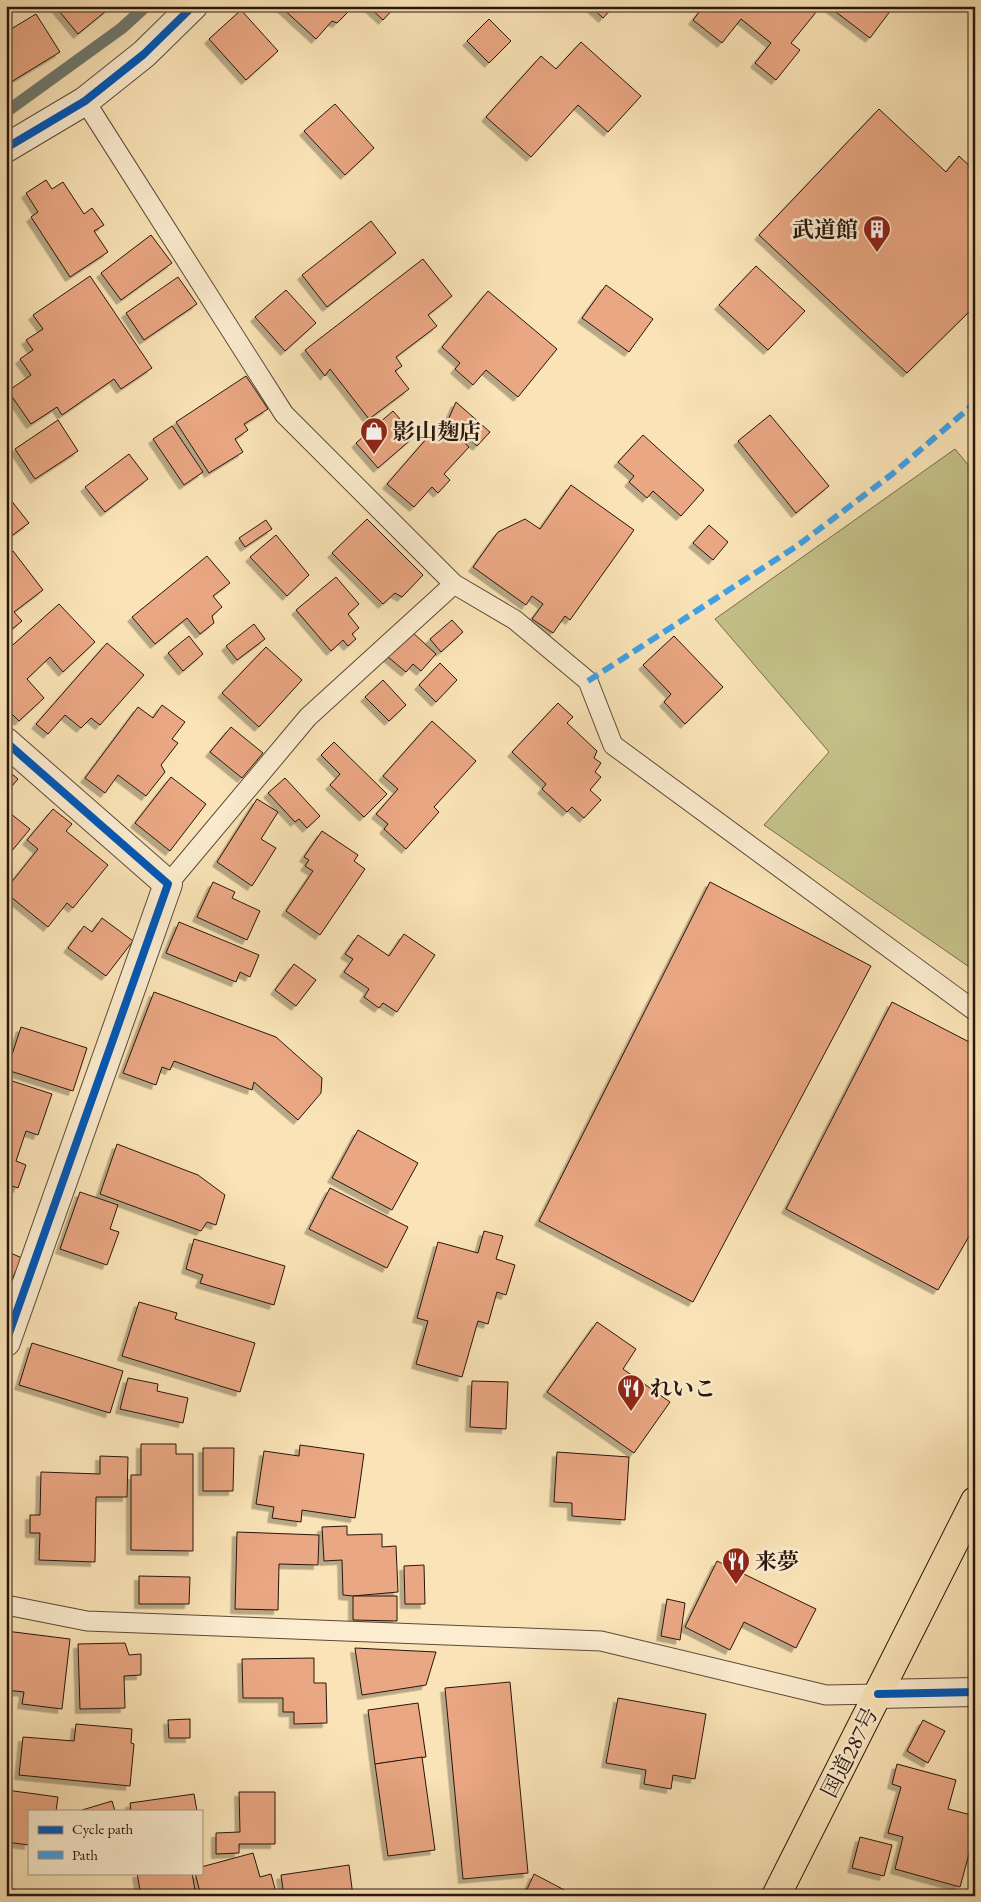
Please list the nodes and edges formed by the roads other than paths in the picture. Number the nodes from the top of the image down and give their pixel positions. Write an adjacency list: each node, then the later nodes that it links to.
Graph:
1 (194, 6): 2 (street)
2 (85, 101): 3 (street); 4 (lane)
3 (6, 148)
4 (454, 584): 6 (lane); 7 (lane)
5 (6, 742): 6 (street)
6 (168, 884): 8 (street)
7 (975, 1011)
8 (6, 1342)
9 (975, 1501): 12 (highway, 国道287号)
10 (6, 1605): 12 (lane)
11 (975, 1692): 12 (street)
12 (878, 1694): 13 (highway, 国道287号)
13 (776, 1896)

